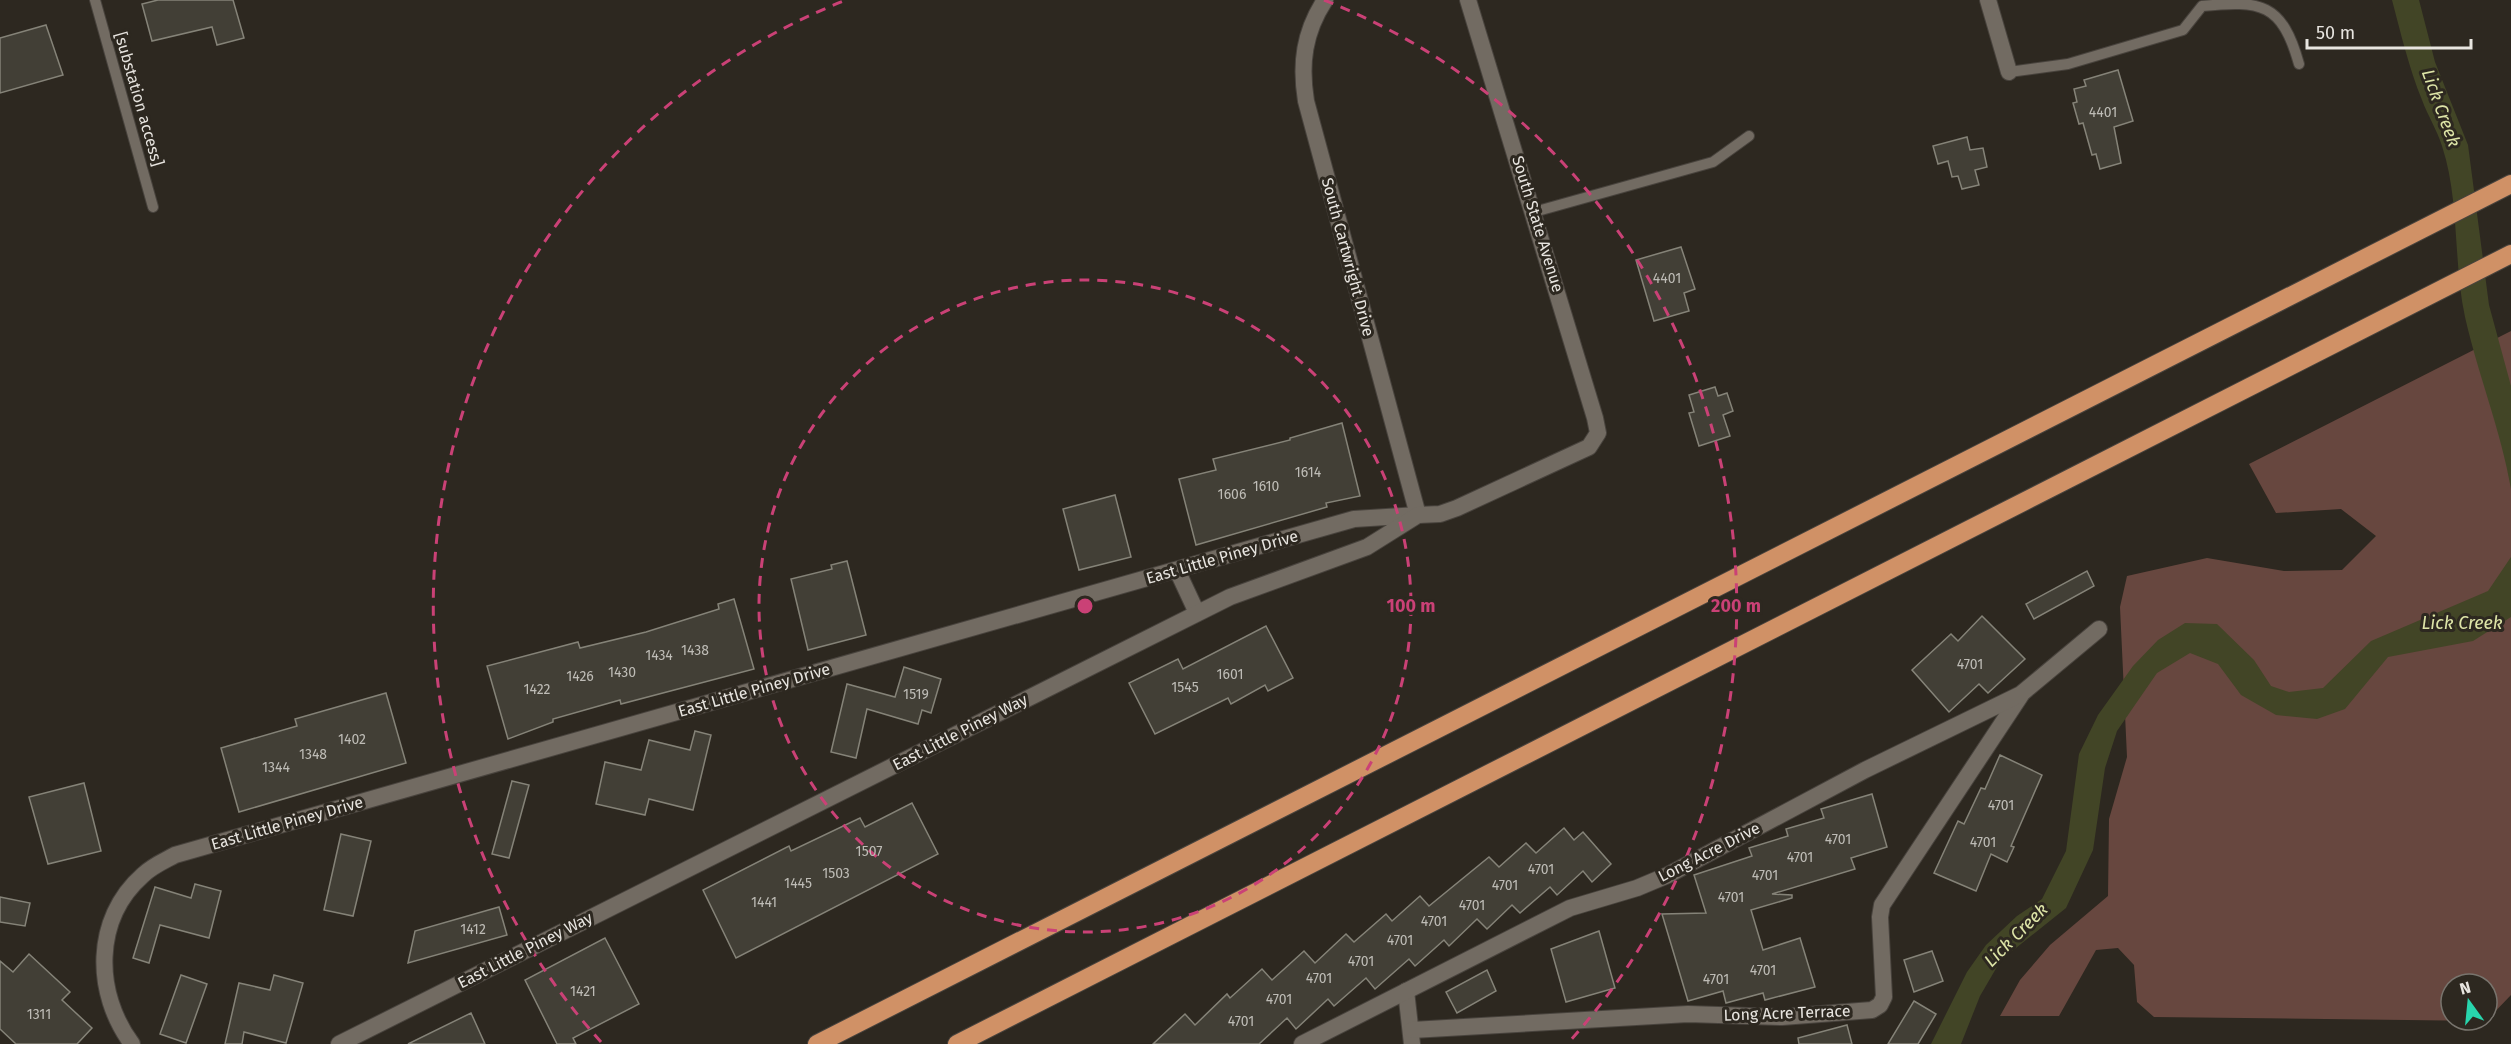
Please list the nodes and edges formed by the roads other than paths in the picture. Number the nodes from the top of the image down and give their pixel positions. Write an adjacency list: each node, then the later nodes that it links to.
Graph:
1 (95, 0): 9 (lane, [substation access])
2 (1325, 0): 13 (street, South Cartwright Drive)
3 (1468, 0): 10 (street, South State Avenue)
4 (1988, 0): 6 (street)
5 (2299, 64): 6 (lane)
6 (2009, 72)
7 (1749, 136): 10 (lane)
8 (2511, 184): 22 (highway)
9 (153, 207)
10 (1534, 212): 12 (street, South State Avenue)
11 (2511, 254): 23 (highway)
12 (1589, 447): 13 (street, East Little Piney Way)
13 (1418, 515): 14 (street, East Little Piney Drive); 15 (street, East Little Piney Way)
14 (1178, 570): 15 (street); 20 (street, East Little Piney Drive)
15 (1197, 613): 21 (street, East Little Piney Way)
16 (2099, 629): 17 (street, Long Acre Drive)
17 (2021, 694): 18 (street, Long Acre Drive); 19 (street, Long Acre Terrace)
18 (1406, 991): 19 (street); 24 (street, Long Acre Drive)
19 (1412, 1037)
20 (132, 1044)
21 (339, 1044)
22 (817, 1044)
23 (957, 1044)
24 (1302, 1044)

